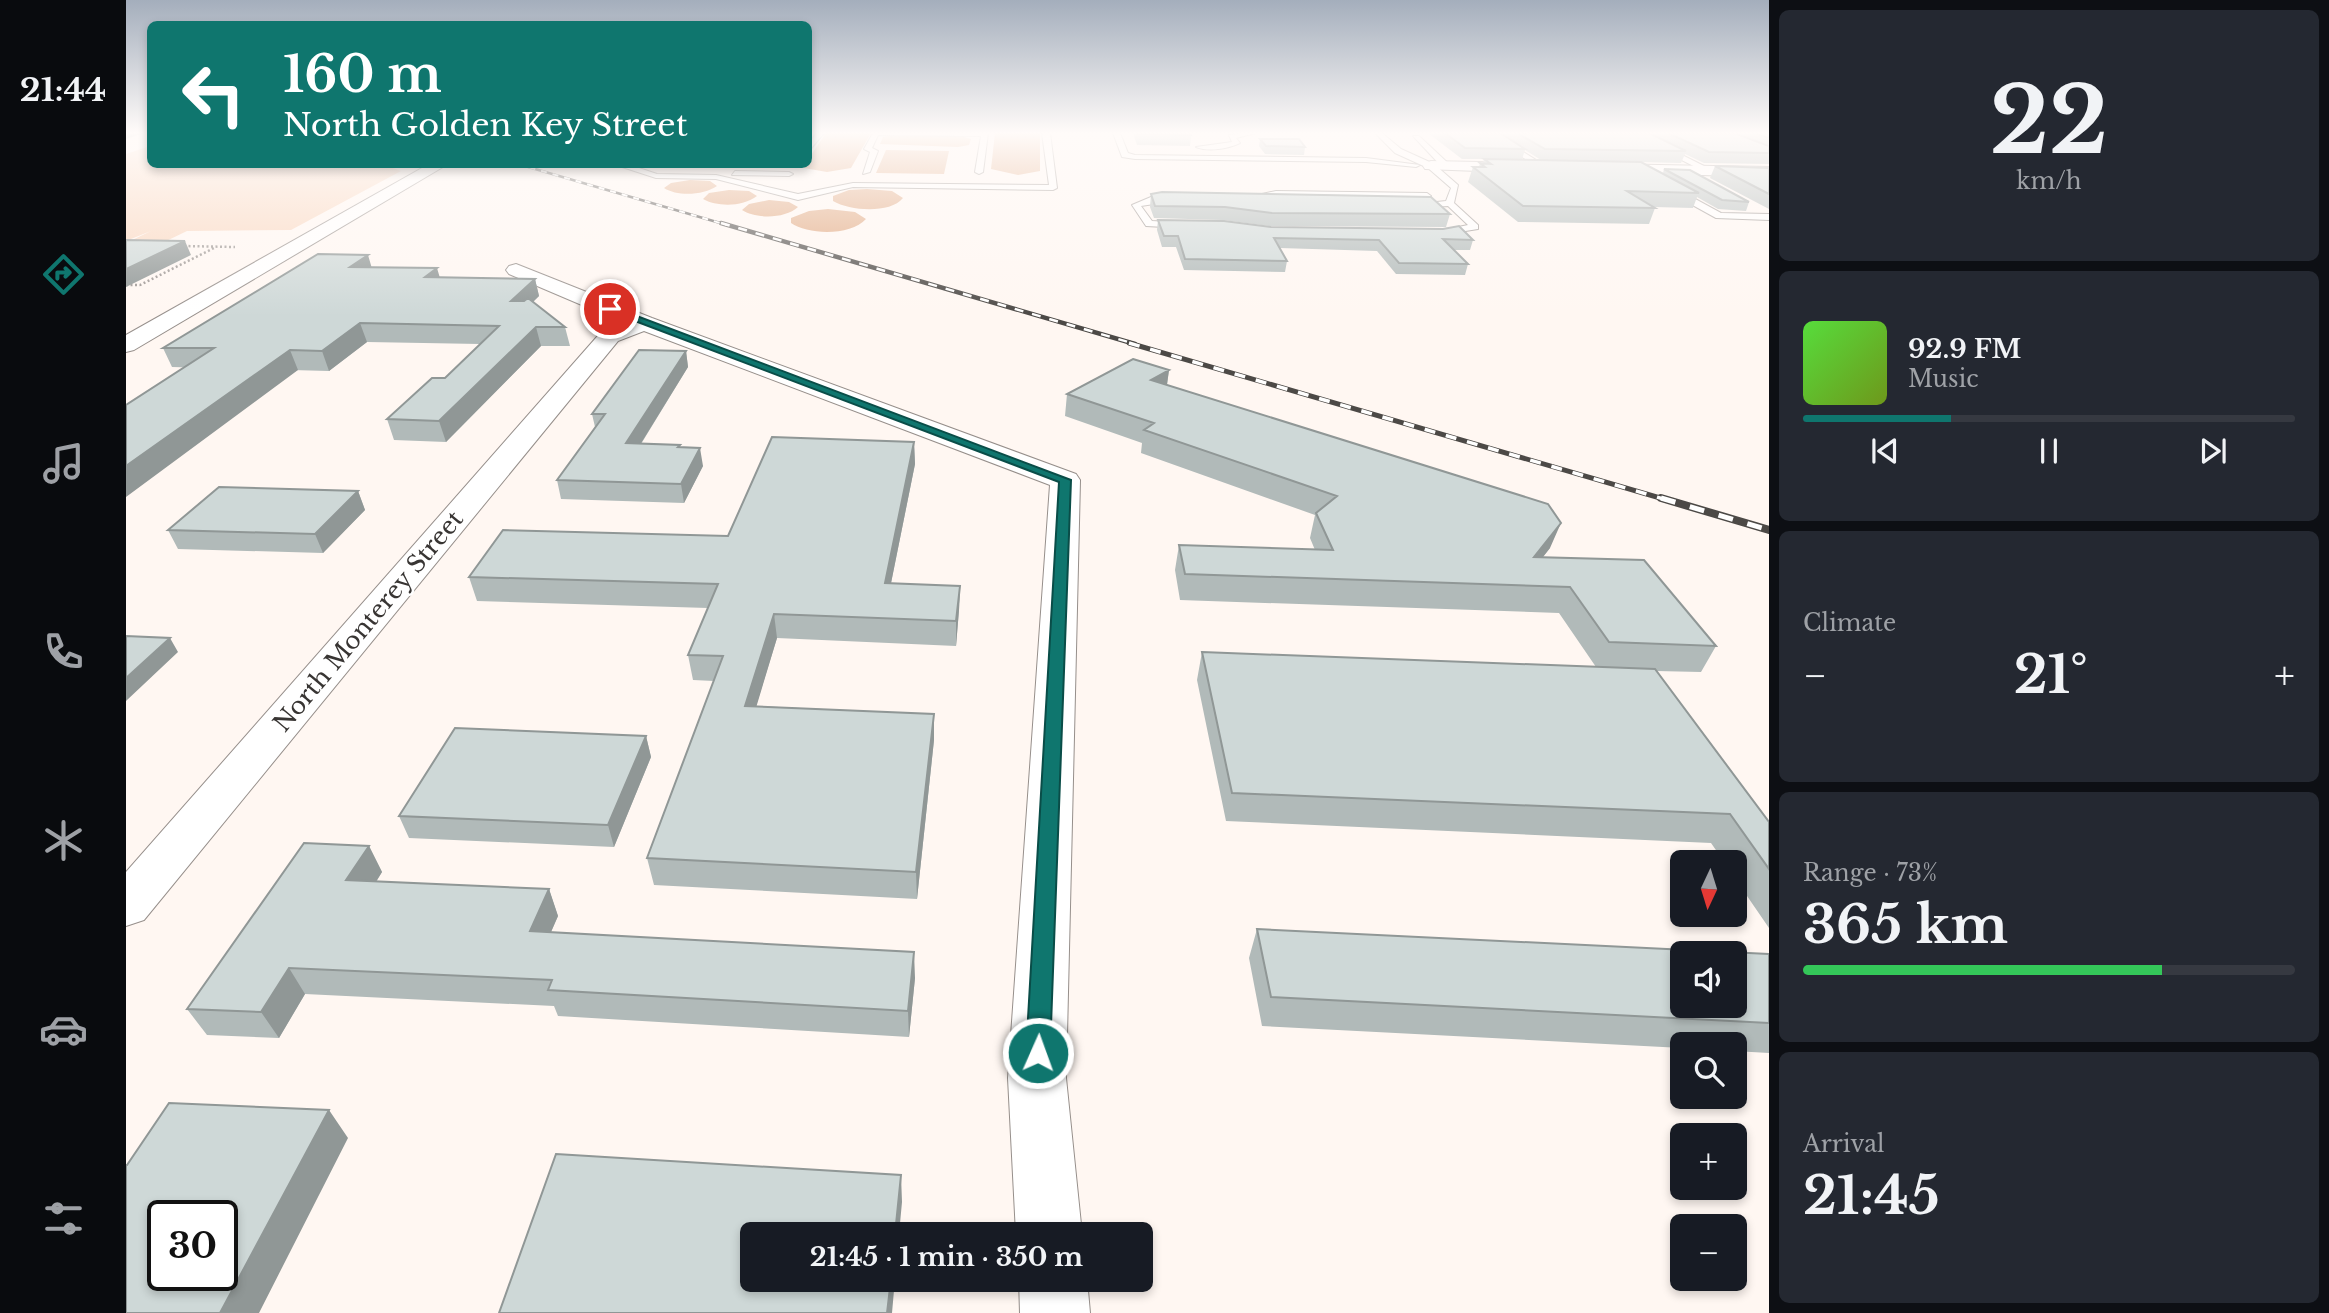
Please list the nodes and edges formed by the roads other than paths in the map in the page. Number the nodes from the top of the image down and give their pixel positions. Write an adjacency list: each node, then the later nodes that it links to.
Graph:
1 (388, 194): 15 (street)
2 (787, 194): 3 (lane)
3 (810, 194)
4 (1453, 194): 8 (lane)
5 (1679, 194): 10 (lane)
6 (1245, 196): 8 (lane)
7 (1186, 197): 11 (lane)
8 (1451, 200): 12 (lane)
9 (1745, 203): 10 (lane)
10 (1769, 216)
11 (1199, 225)
12 (1427, 234)
13 (516, 270): 14 (street)
14 (621, 322): 16 (street, North Monterey Street); 17 (street)
15 (126, 345)
16 (126, 906)
17 (1048, 1222)
18 (1054, 1292): 19 (street)
19 (1055, 1313)

